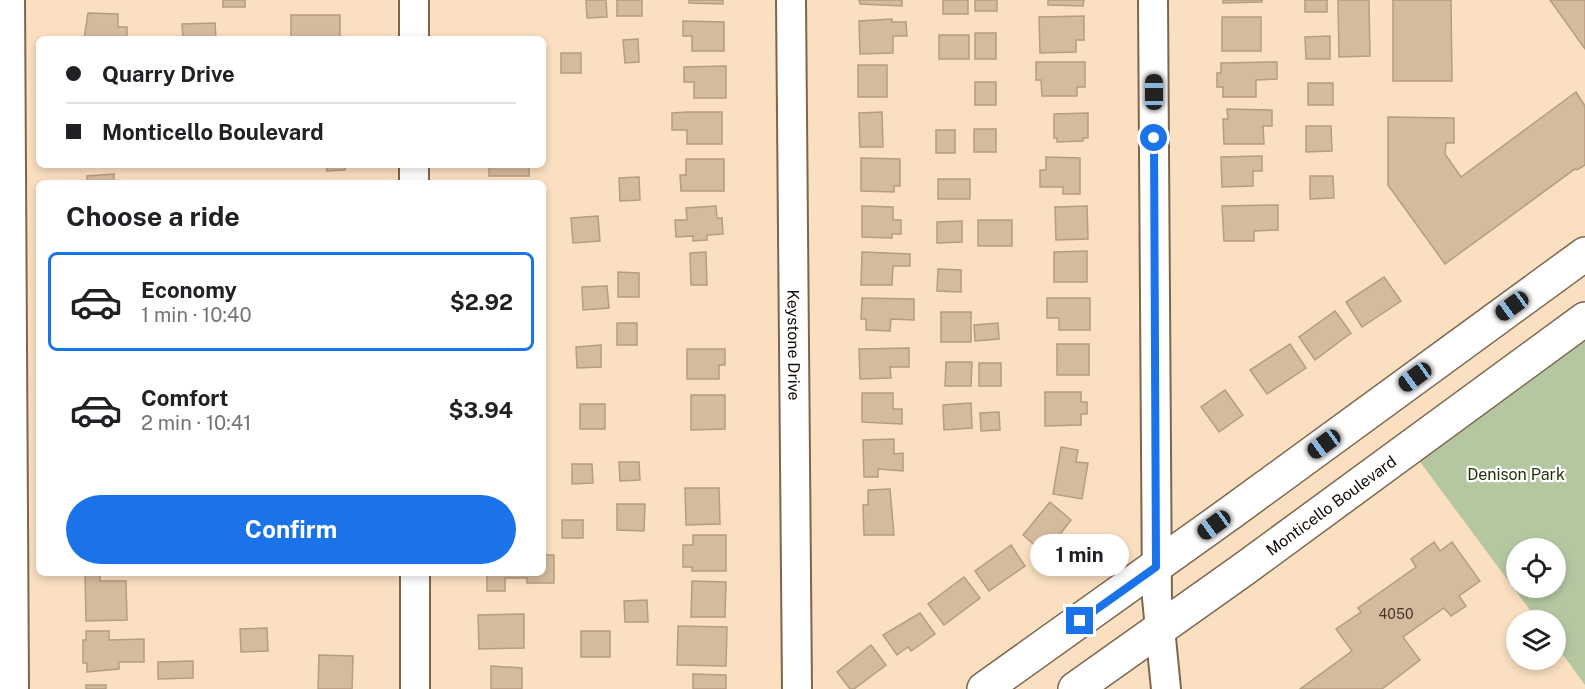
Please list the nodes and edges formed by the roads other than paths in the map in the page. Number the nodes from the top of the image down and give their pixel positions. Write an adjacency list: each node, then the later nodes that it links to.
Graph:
1 (10, 0): 8 (street)
2 (414, 0): 5 (street)
3 (791, 0): 14 (street, Keystone Drive)
4 (1153, 0): 9 (street)
5 (414, 36)
6 (1585, 254): 9 (main road)
7 (1585, 319): 11 (main road, Monticello Boulevard)
8 (7, 543): 12 (street)
9 (1156, 567): 11 (street); 15 (main road)
10 (415, 576): 13 (street)
11 (1158, 629): 16 (main road, Monticello Boulevard); 17 (street)
12 (14, 689)
13 (415, 689)
14 (797, 689)
15 (984, 689)
16 (1075, 689)
17 (1166, 689)

